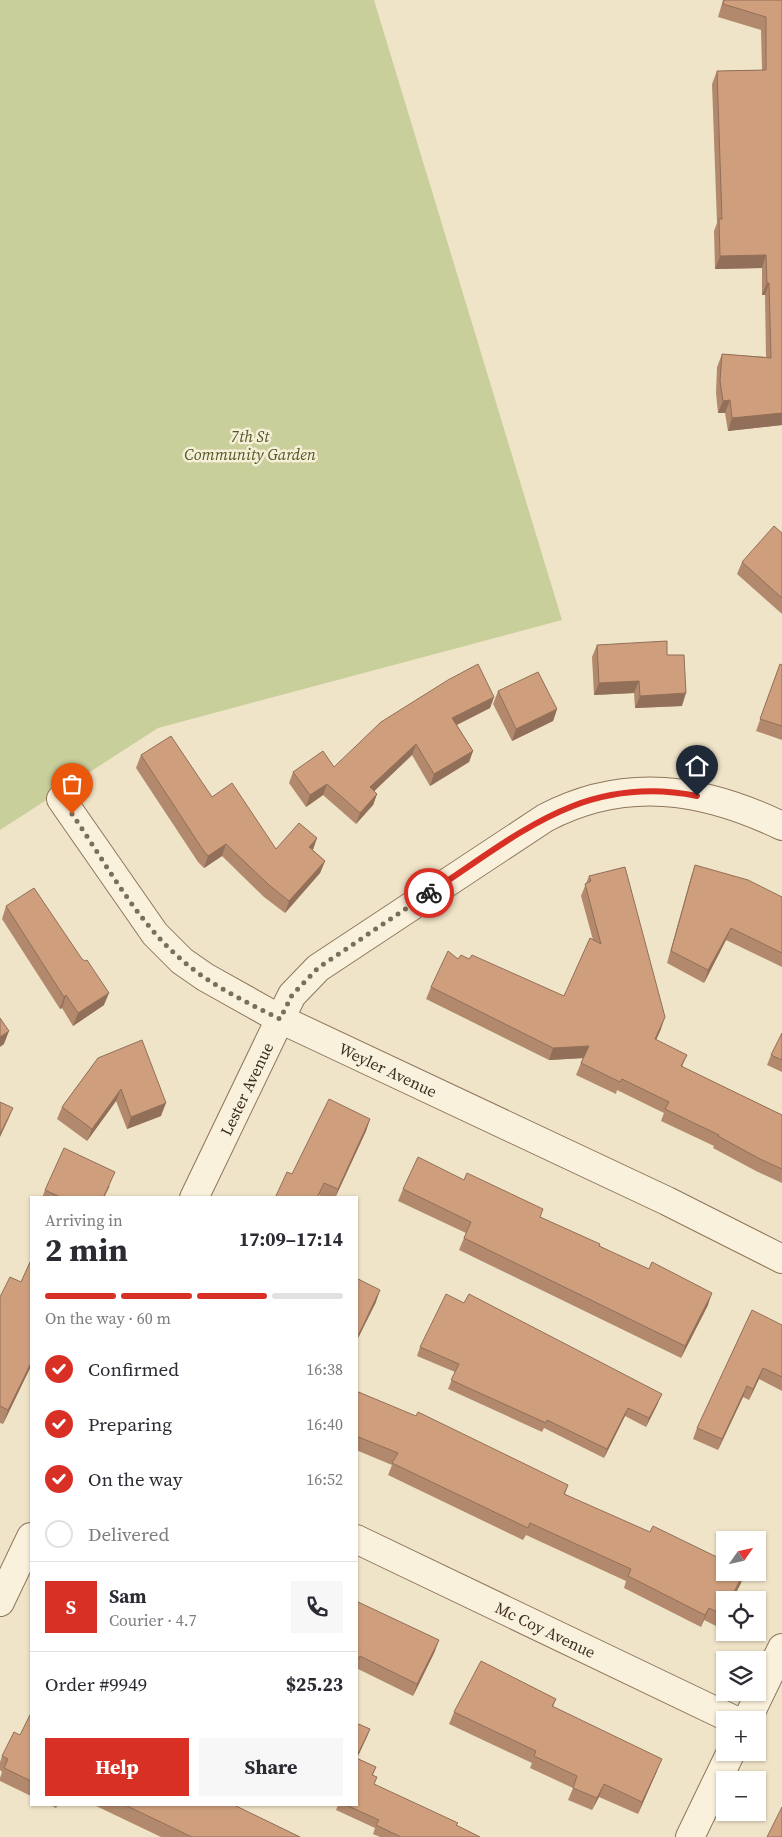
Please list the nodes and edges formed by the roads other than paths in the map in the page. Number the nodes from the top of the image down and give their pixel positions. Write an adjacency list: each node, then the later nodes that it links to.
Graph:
1 (61, 799): 3 (street, Weyler Avenue)
2 (782, 826): 3 (street, Lester Avenue)
3 (280, 1019): 4 (street, Lester Avenue); 5 (street, Weyler Avenue)
4 (195, 1196)
5 (782, 1259)
6 (30, 1539): 8 (street)
7 (358, 1540): 10 (street, Mc Coy Avenue)
8 (0, 1602)
9 (782, 1648): 11 (street)
10 (716, 1711)
11 (751, 1711)
12 (727, 1761): 13 (street)
13 (690, 1837)

